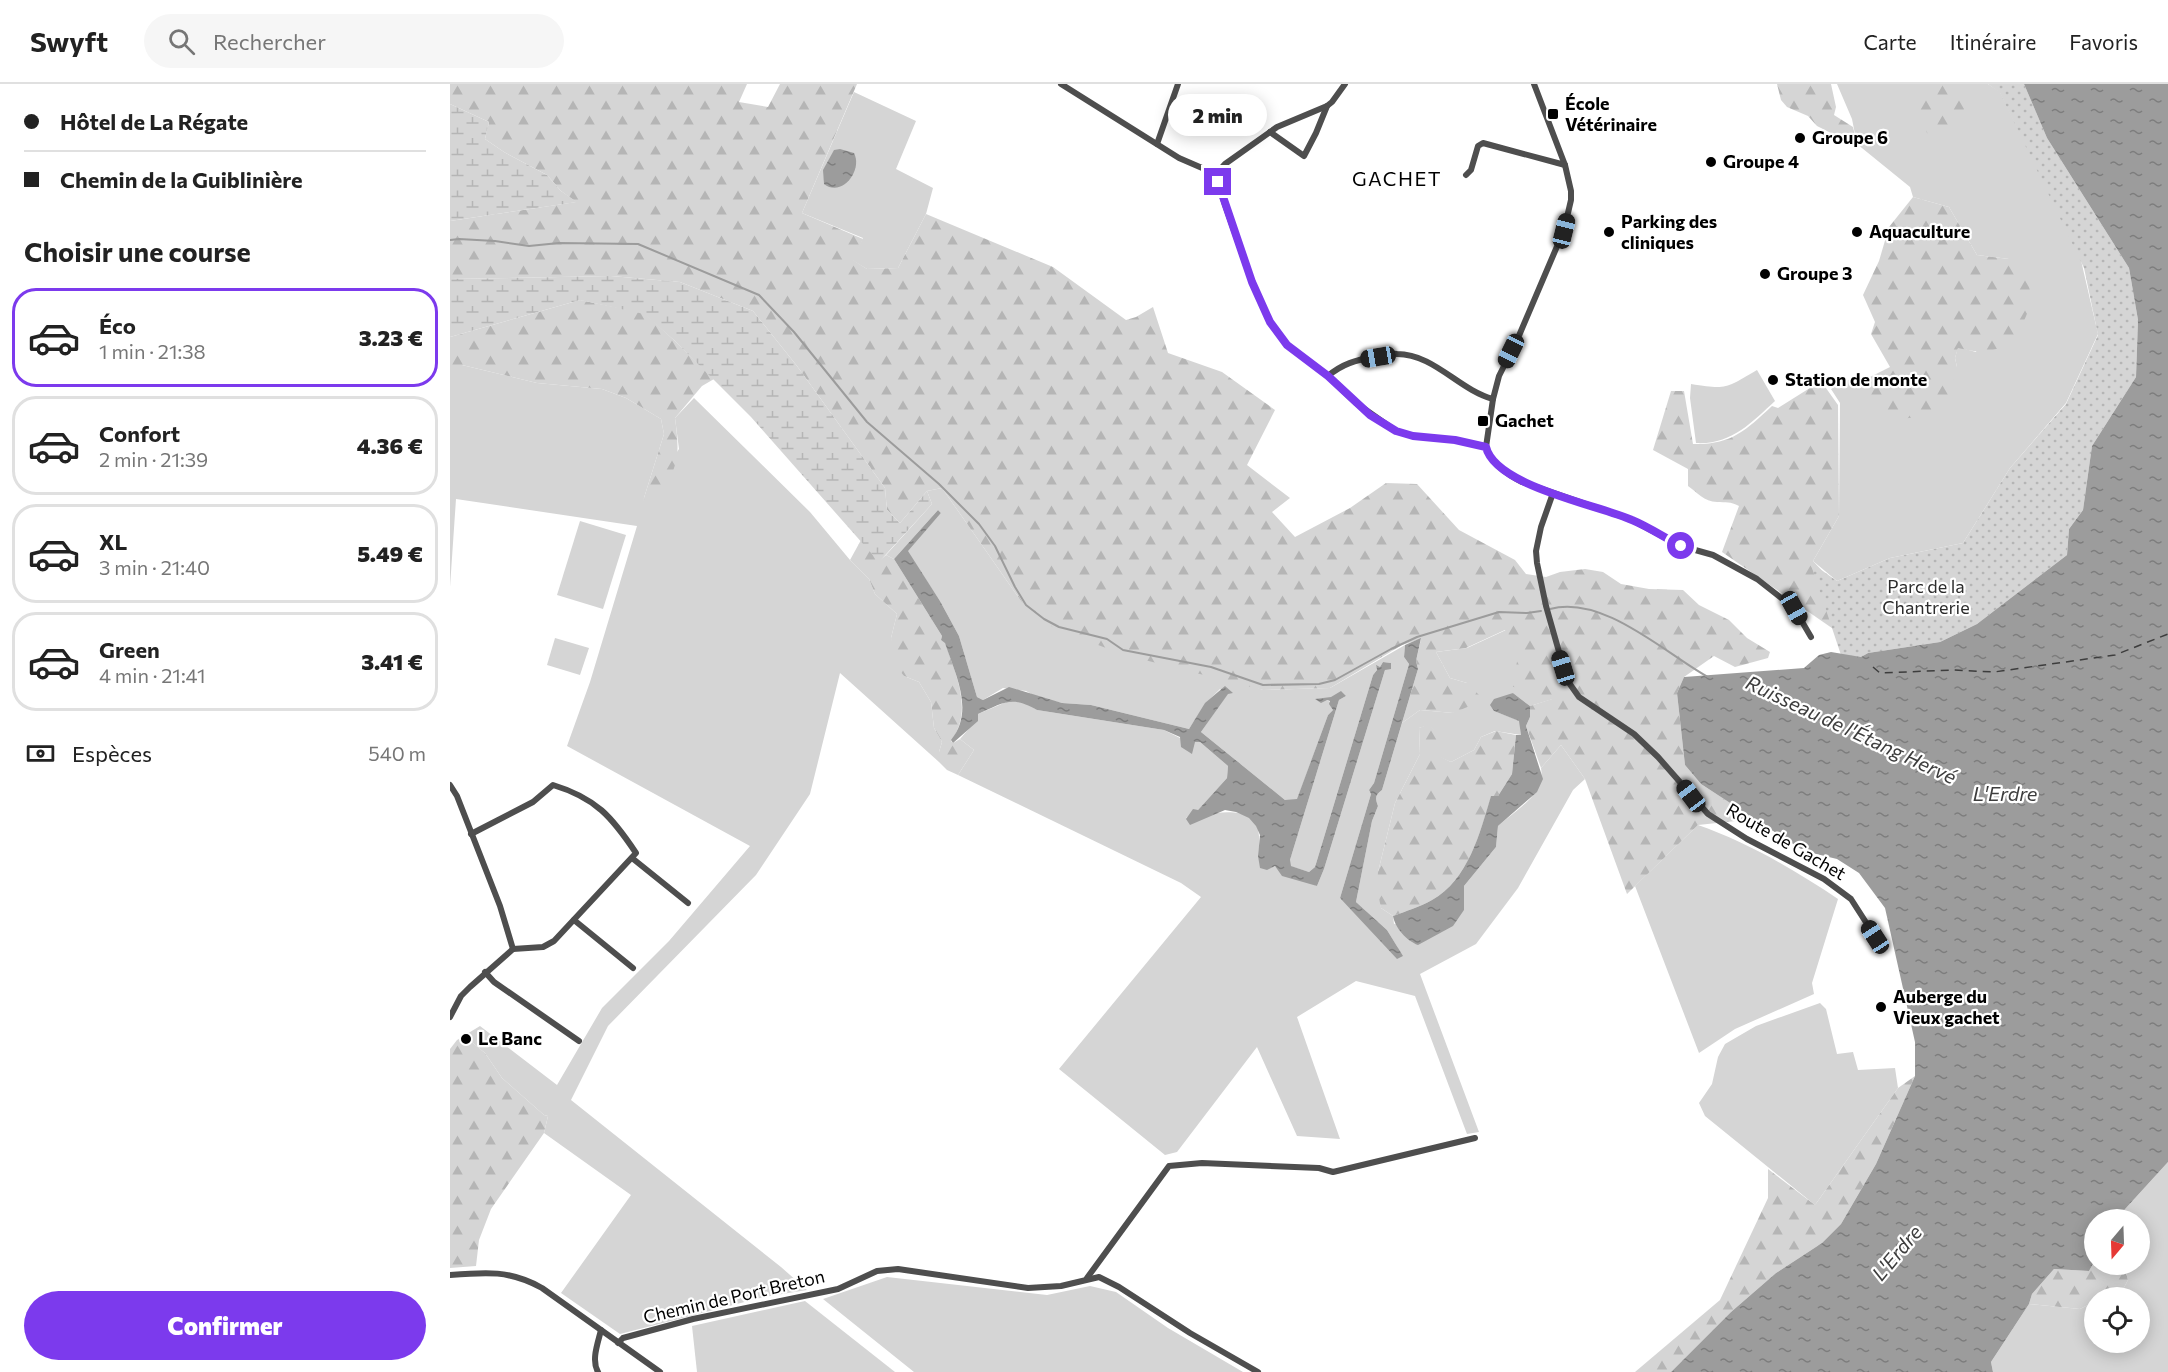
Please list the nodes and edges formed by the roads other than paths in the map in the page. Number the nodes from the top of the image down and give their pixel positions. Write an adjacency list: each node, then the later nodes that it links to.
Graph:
1 (1061, 84): 7 (street)
2 (1178, 84): 7 (street)
3 (1345, 84): 5 (street)
4 (1534, 84): 8 (street)
5 (1327, 106): 6 (street); 6 (street)
6 (1270, 132): 9 (street)
7 (1157, 144): 9 (street)
8 (1565, 165): 10 (street); 12 (street)
9 (1216, 174): 11 (street)
10 (1466, 175)
11 (1328, 376): 12 (street); 13 (street)
12 (1493, 399): 13 (street)
13 (1486, 447): 14 (street)
14 (1552, 493): 15 (street); 21 (street, Route de Gachet)
15 (1811, 637)
16 (450, 785): 17 (street)
17 (471, 834): 18 (street); 22 (street)
18 (632, 858): 19 (street); 20 (street)
19 (688, 903)
20 (574, 920): 22 (street); 23 (street)
21 (1876, 938)
22 (513, 949): 24 (street)
23 (633, 968)
24 (485, 972): 25 (street); 26 (street)
25 (450, 1017)
26 (579, 1041)
27 (1475, 1138): 29 (street)
28 (450, 1275): 30 (street)
29 (1087, 1278): 31 (street, Chemin de Port Breton); 34 (street, Chemin de Port Breton)
30 (601, 1330): 31 (street); 32 (street)
31 (618, 1343): 33 (street)
32 (598, 1372)
33 (660, 1372)
34 (1258, 1372)

